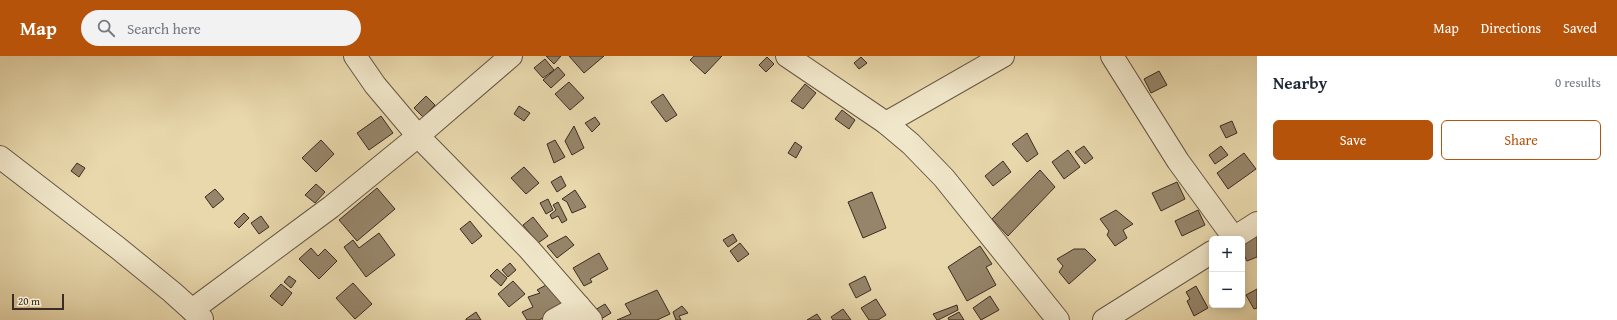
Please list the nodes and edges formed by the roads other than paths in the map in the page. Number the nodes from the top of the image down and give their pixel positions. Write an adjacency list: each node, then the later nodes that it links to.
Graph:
1 (355, 56): 7 (street)
2 (511, 56): 7 (street)
3 (787, 56): 6 (street)
4 (1003, 56): 6 (street)
5 (1112, 56): 10 (street)
6 (886, 123): 16 (street)
7 (418, 136): 13 (street); 14 (street)
8 (0, 157): 14 (street)
9 (1257, 223): 11 (street)
10 (1232, 236)
11 (1236, 236)
12 (1209, 254): 17 (street)
13 (585, 313): 15 (street)
14 (198, 315)
15 (554, 320)
16 (1058, 320)
17 (1104, 320)

